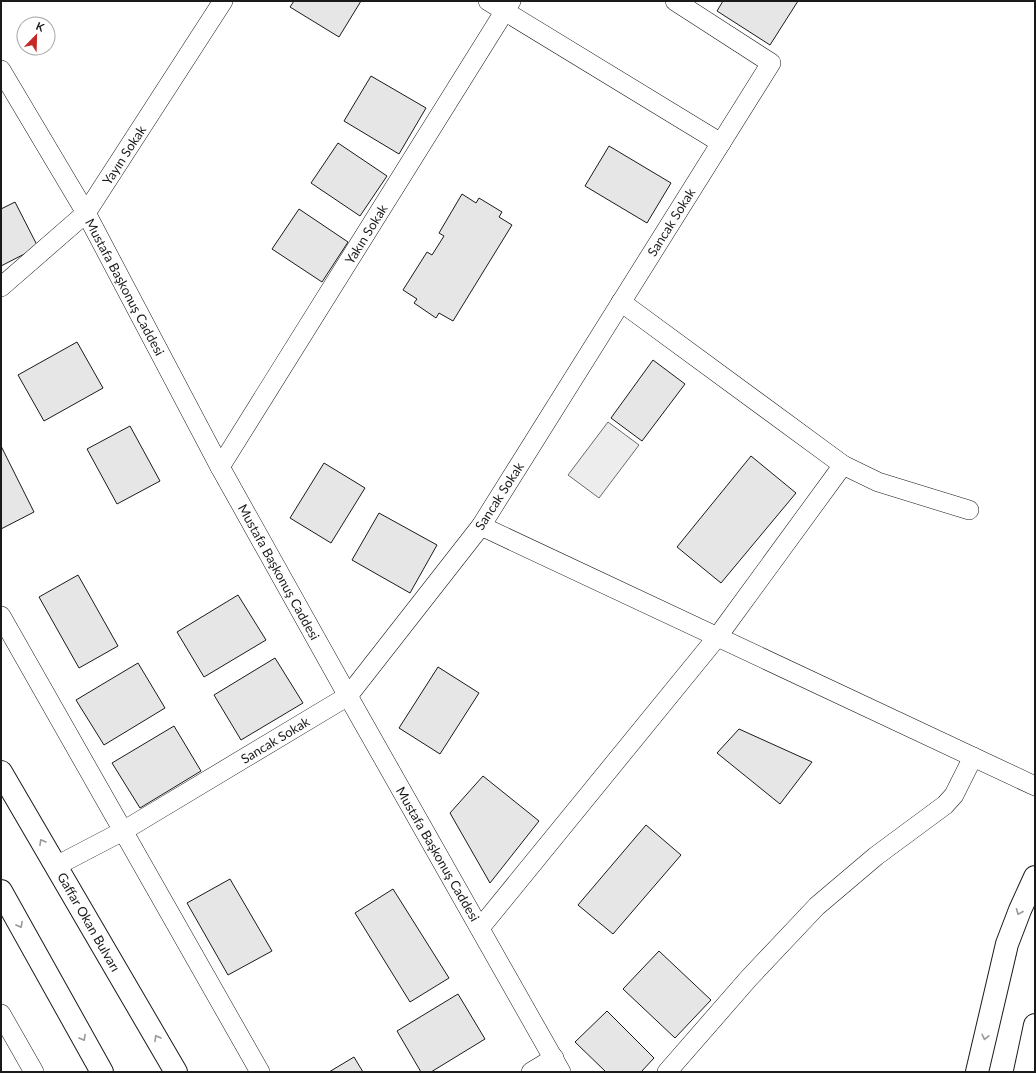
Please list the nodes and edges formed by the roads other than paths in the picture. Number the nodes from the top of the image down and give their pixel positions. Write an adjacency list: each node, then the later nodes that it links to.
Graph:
1 (223, 1): 7 (street, Yayın Sokak)
2 (488, 1): 4 (street)
3 (675, 1): 6 (street, Sancak Sokak)
4 (508, 6): 6 (street); 11 (street, Yakın Sokak)
5 (1, 70): 7 (street, Mustafa Başkonuş Caddesi)
6 (720, 143): 9 (street, Sancak Sokak)
7 (86, 213): 8 (street, Yayın Sokak); 11 (street, Mustafa Başkonuş Caddesi)
8 (1, 287)
9 (621, 302): 10 (street); 13 (street, Sancak Sokak)
10 (843, 465): 12 (street); 15 (street)
11 (220, 467): 16 (street, Mustafa Başkonuş Caddesi)
12 (969, 510)
13 (481, 526): 15 (street); 16 (street, Sancak Sokak)
14 (1, 616): 20 (street)
15 (718, 636): 17 (street); 24 (street)
16 (348, 696): 20 (street, Sancak Sokak); 24 (street, Mustafa Başkonuş Caddesi)
17 (973, 756): 19 (street); 33 (street)
18 (1, 772): 21 (highway, Gaffar Okan Bulvarı, one-way to 18)
19 (1035, 786)
20 (124, 831): 21 (street, Sancak Sokak); 31 (street)
21 (56, 866): 30 (highway, Gaffar Okan Bulvarı, one-way to 21)
22 (1035, 877): 34 (highway, one-way to 34)
23 (1, 891): 29 (highway, one-way to 29)
24 (480, 928): 27 (street, Mustafa Başkonuş Caddesi)
25 (1, 1014): 28 (street)
26 (1035, 1025): 35 (highway)
27 (558, 1065): 32 (street)
28 (34, 1072)
29 (102, 1072)
30 (176, 1072)
31 (260, 1072)
32 (532, 1072)
33 (667, 1072)
34 (977, 1072)
35 (1025, 1072)

